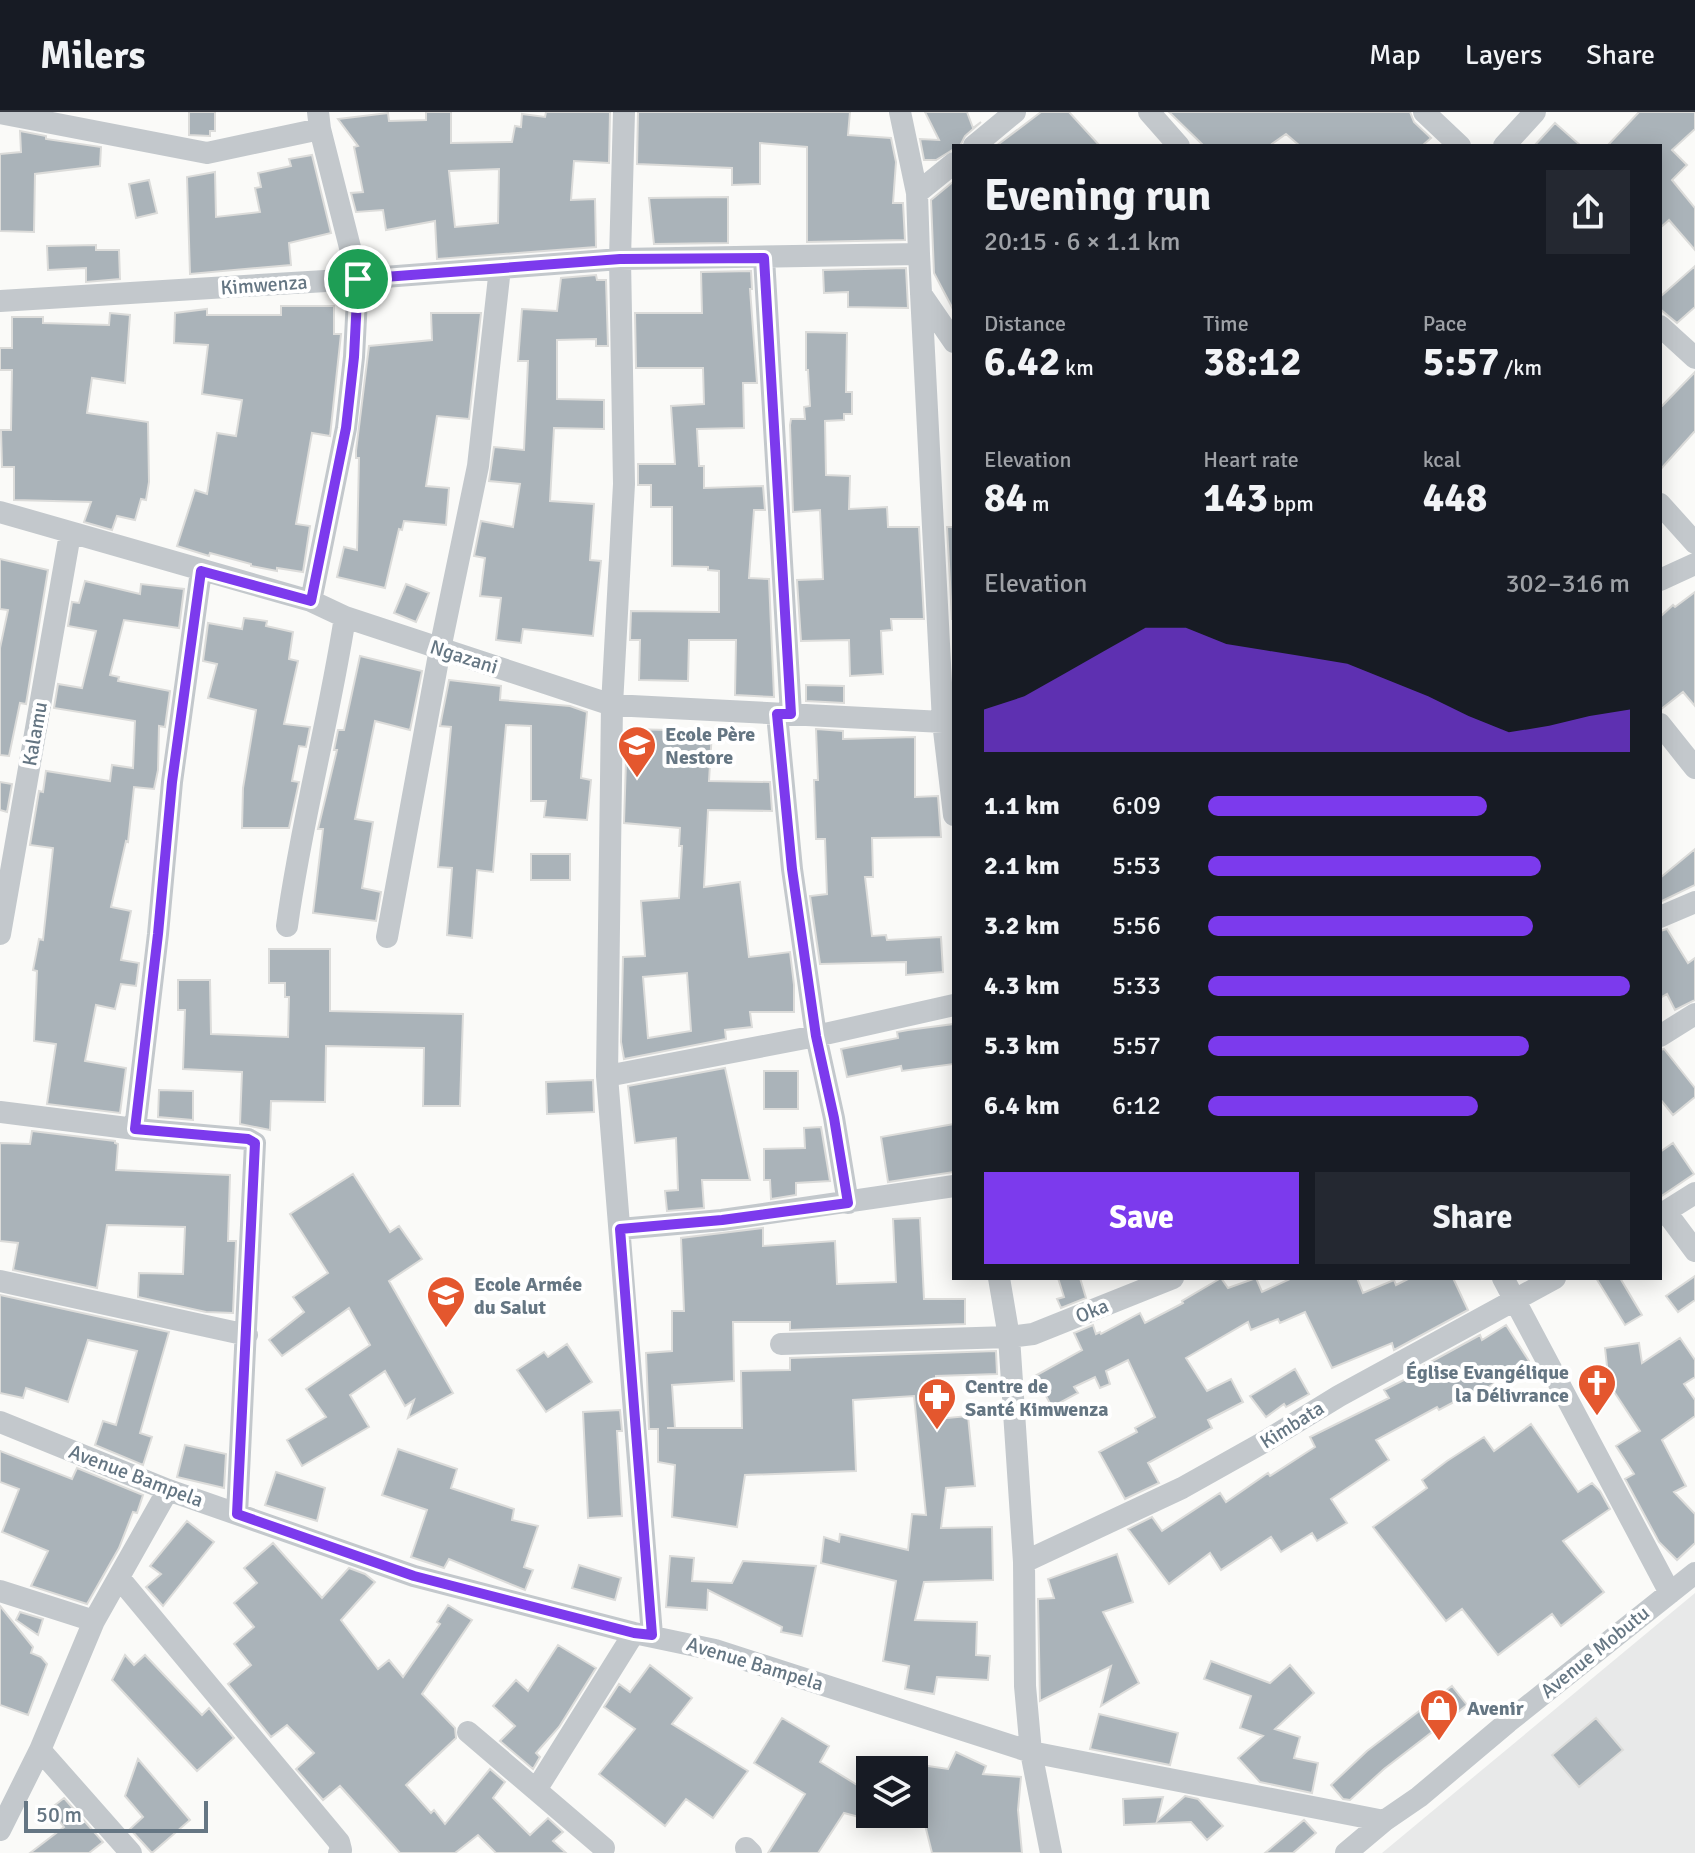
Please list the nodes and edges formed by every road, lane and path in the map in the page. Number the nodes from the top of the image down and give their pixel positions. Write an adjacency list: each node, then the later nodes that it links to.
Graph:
1 (624, 112): 17 (street)
2 (900, 112): 14 (street)
3 (1015, 112): 9 (street)
4 (1149, 112): 10 (street)
5 (1424, 112): 11 (street)
6 (1535, 112): 12 (street)
7 (0, 113): 8 (street)
8 (319, 120): 19 (street)
9 (976, 144)
10 (1177, 144)
11 (1458, 144)
12 (1506, 144)
13 (952, 165): 14 (street)
14 (917, 193): 15 (street)
15 (919, 254): 16 (street, Kimwenza); 20 (street)
16 (764, 258): 17 (street, Kimwenza); 36 (street)
17 (620, 259): 18 (street, Kimwenza); 35 (street)
18 (500, 268): 19 (street, Kimwenza); 34 (street)
19 (358, 279): 21 (street, Kimwenza); 32 (street)
20 (921, 293): 23 (street); 37 (street)
21 (0, 301)
22 (1662, 328): 24 (street)
23 (952, 338)
24 (1695, 358)
25 (1662, 506): 28 (street)
26 (0, 512): 27 (street, Ngazani)
27 (70, 534): 30 (street, Ngazani); 44 (street, Kalamu)
28 (1695, 543)
29 (1695, 564): 31 (street)
30 (201, 571): 32 (street, Ngazani); 52 (street)
31 (1662, 579)
32 (311, 601): 33 (street, Ngazani)
33 (345, 617): 34 (street, Ngazani); 43 (street)
34 (440, 649): 35 (street, Ngazani); 45 (street)
35 (612, 705): 36 (street, Ngazani); 50 (street)
36 (784, 714): 37 (street, Ngazani); 49 (street)
37 (943, 722): 40 (street)
38 (1663, 733): 39 (street)
39 (1695, 768)
40 (952, 798)
41 (1695, 902): 42 (street)
42 (1662, 916)
43 (287, 926)
44 (0, 934)
45 (387, 937)
46 (952, 1005): 49 (street)
47 (1695, 1014): 48 (street)
48 (1662, 1035)
49 (816, 1036): 50 (street); 55 (street)
50 (607, 1076): 57 (street)
51 (0, 1112): 52 (street)
52 (135, 1129): 65 (street)
53 (952, 1186): 55 (street)
54 (1695, 1193): 56 (street)
55 (848, 1203): 57 (street)
56 (1663, 1214): 58 (street)
57 (620, 1229): 77 (street)
58 (1695, 1251)
59 (999, 1280): 66 (street)
60 (1168, 1280): 66 (street, Oka)
61 (1504, 1280): 64 (street)
62 (1552, 1280): 64 (street, Kimbata)
63 (0, 1281): 65 (street)
64 (1516, 1301): 71 (street, Kimbata); 75 (street)
65 (247, 1335): 70 (street)
66 (1009, 1337): 67 (street, Oka); 71 (street)
67 (781, 1344)
68 (0, 1422): 69 (street, Avenue Bampela)
69 (168, 1490): 70 (street, Avenue Bampela); 73 (street)
70 (237, 1514): 77 (street, Avenue Bampela)
71 (1024, 1562): 80 (street)
72 (1695, 1573): 75 (street, Avenue Mobutu)
73 (120, 1579): 76 (street); 86 (street)
74 (0, 1591): 76 (street)
75 (1670, 1593): 82 (street, Avenue Mobutu)
76 (94, 1621): 79 (street)
77 (643, 1634): 80 (street, Avenue Bampela); 81 (street)
78 (468, 1732): 81 (street)
79 (40, 1750): 83 (street); 85 (street)
80 (1031, 1752): 82 (street, Avenue Bampela); 87 (street)
81 (536, 1790): 84 (street)
82 (1384, 1821): 88 (street, Avenue Mobutu)
83 (0, 1830)
84 (604, 1848)
85 (131, 1853)
86 (339, 1853)
87 (1051, 1853)
88 (1346, 1853)

